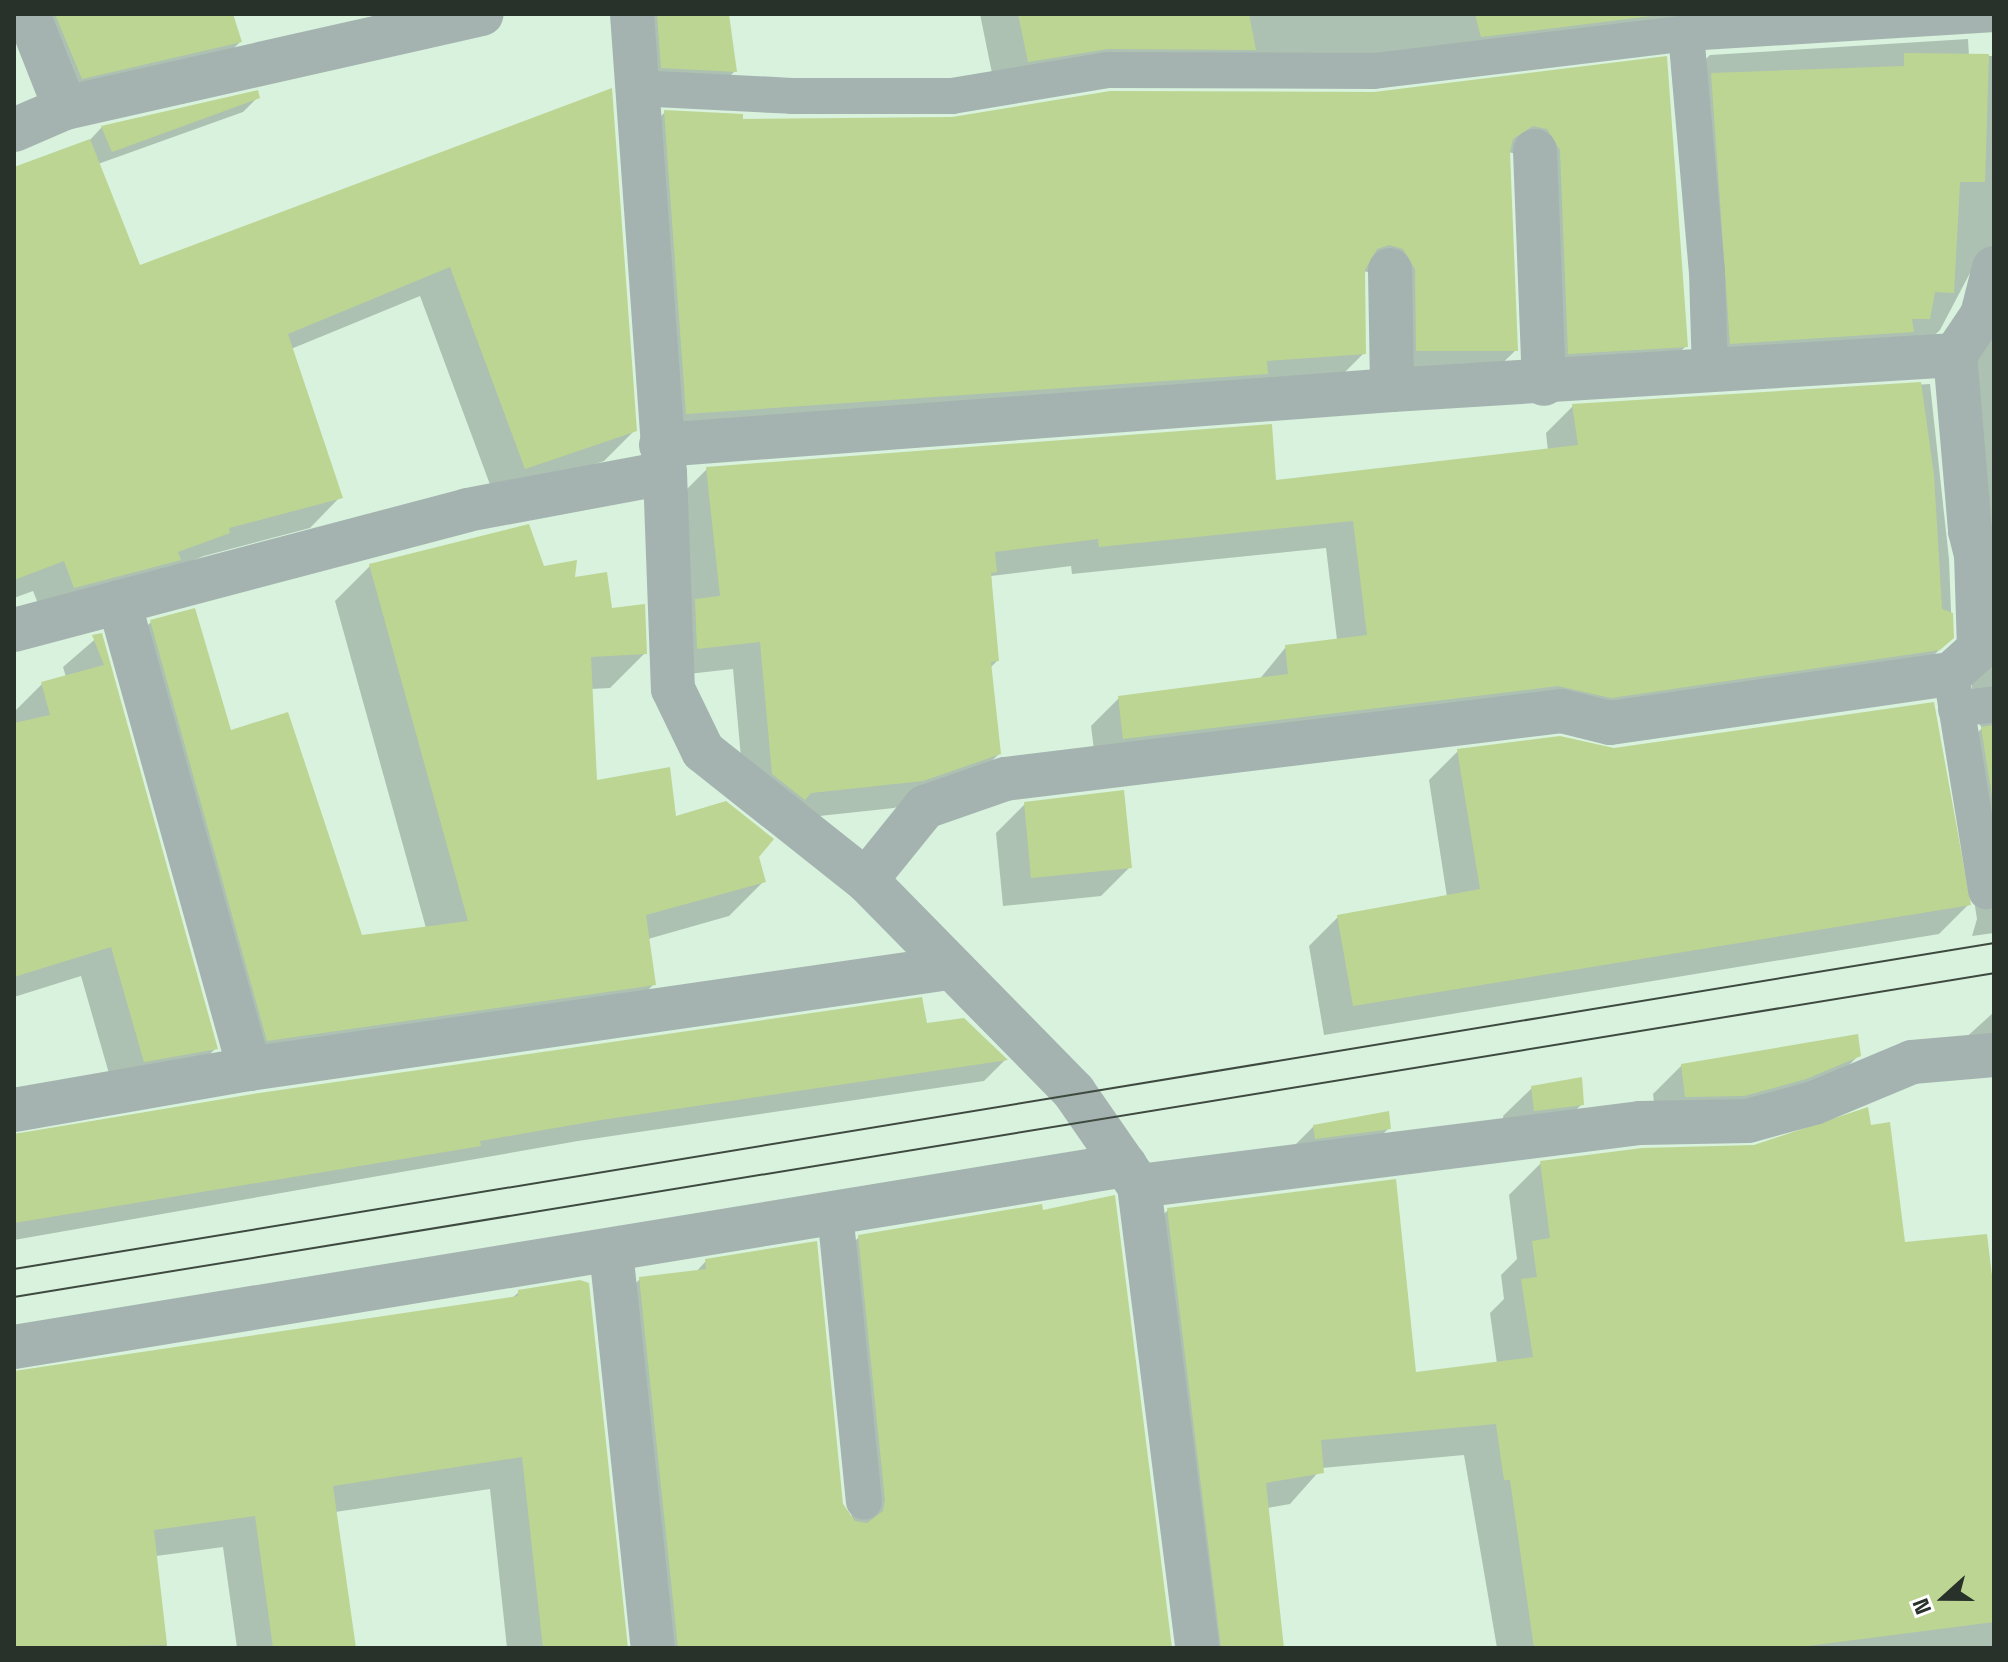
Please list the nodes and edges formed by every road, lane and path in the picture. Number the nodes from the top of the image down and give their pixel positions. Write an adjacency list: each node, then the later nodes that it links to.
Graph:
1 (28, 14): 7 (street)
2 (482, 14): 7 (street)
3 (632, 14): 6 (street)
4 (1994, 14): 5 (lane)
5 (1686, 33): 6 (lane); 13 (lane)
6 (636, 88): 16 (street)
7 (65, 108): 8 (street)
8 (14, 130)
9 (1535, 151): 14 (street)
10 (1994, 268): 12 (street)
11 (1390, 270): 15 (street)
12 (1955, 355): 13 (street); 17 (street)
13 (1710, 372): 14 (street)
14 (1544, 384): 15 (street)
15 (1392, 390): 16 (street)
16 (663, 459): 18 (street); 22 (street)
17 (1985, 556): 20 (street)
18 (119, 602): 19 (street); 26 (street)
19 (14, 630)
20 (1954, 692): 21 (lane); 22 (street); 23 (lane)
21 (1994, 704)
22 (866, 880): 24 (street)
23 (1986, 891)
24 (949, 968): 26 (street); 28 (street)
25 (1994, 1055): 28 (street)
26 (249, 1069): 27 (street)
27 (14, 1110)
28 (1132, 1176): 29 (street); 34 (street)
29 (835, 1212): 30 (street); 32 (lane)
30 (611, 1251): 31 (street); 33 (street)
31 (14, 1347)
32 (864, 1502)
33 (653, 1648)
34 (1197, 1648)

